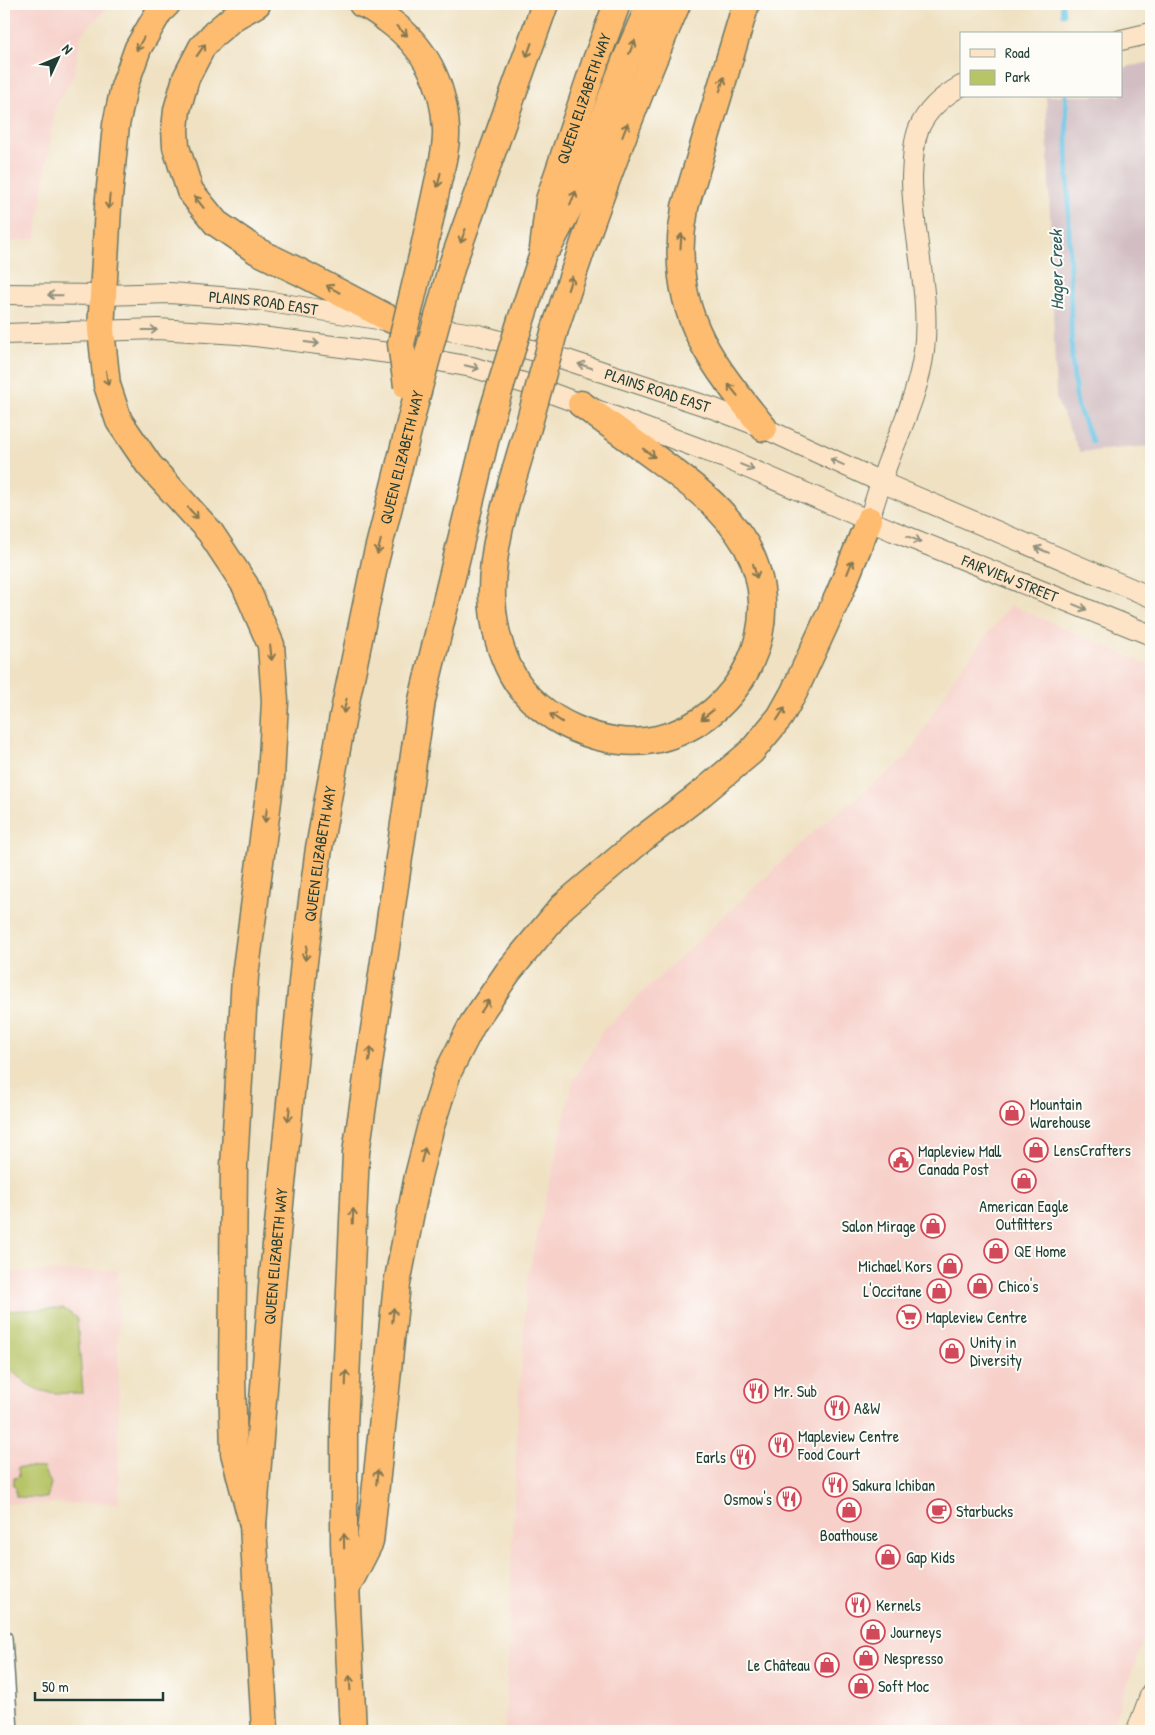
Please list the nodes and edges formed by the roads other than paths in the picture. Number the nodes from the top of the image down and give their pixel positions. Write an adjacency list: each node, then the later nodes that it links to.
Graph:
1 (167, 4): 14 (highway, one-way to 14)
2 (258, 4): 15 (highway, one-way to 2)
3 (362, 4): 18 (highway, one-way to 18, bridge)
4 (545, 4): 18 (highway, QUEEN ELIZABETH WAY, one-way to 18, bridge)
5 (617, 4): 12 (highway, QUEEN ELIZABETH WAY)
6 (650, 4): 12 (highway, one-way to 6)
7 (677, 4): 19 (highway, one-way to 7, bridge)
8 (746, 4): 20 (highway, one-way to 8)
9 (1151, 33): 10 (main road)
10 (1122, 40)
11 (960, 87): 21 (main road)
12 (542, 257): 26 (highway, QUEEN ELIZABETH WAY, one-way to 12, bridge)
13 (4, 294): 14 (main road, PLAINS ROAD EAST, one-way to 13)
14 (104, 295): 15 (main road, PLAINS ROAD EAST); 16 (highway)
15 (392, 320): 20 (main road, PLAINS ROAD EAST, one-way to 15)
16 (101, 330): 17 (main road); 19 (main road, one-way to 19); 25 (highway, one-way to 25)
17 (4, 334)
18 (412, 397): 25 (highway, QUEEN ELIZABETH WAY, one-way to 25)
19 (581, 404): 22 (main road, one-way to 22)
20 (764, 428): 21 (main road, PLAINS ROAD EAST, one-way to 20)
21 (882, 482): 22 (main road); 23 (main road, one-way to 21)
22 (869, 520): 24 (main road, FAIRVIEW STREET, one-way to 24); 26 (highway, one-way to 22)
23 (1151, 597)
24 (1151, 636)
25 (253, 1525): 30 (highway, QUEEN ELIZABETH WAY)
26 (346, 1589): 31 (highway, QUEEN ELIZABETH WAY, one-way to 26)
27 (4, 1638): 29 (street)
28 (1151, 1693): 32 (main road)
29 (10, 1731)
30 (265, 1731)
31 (353, 1731)
32 (1137, 1731)

